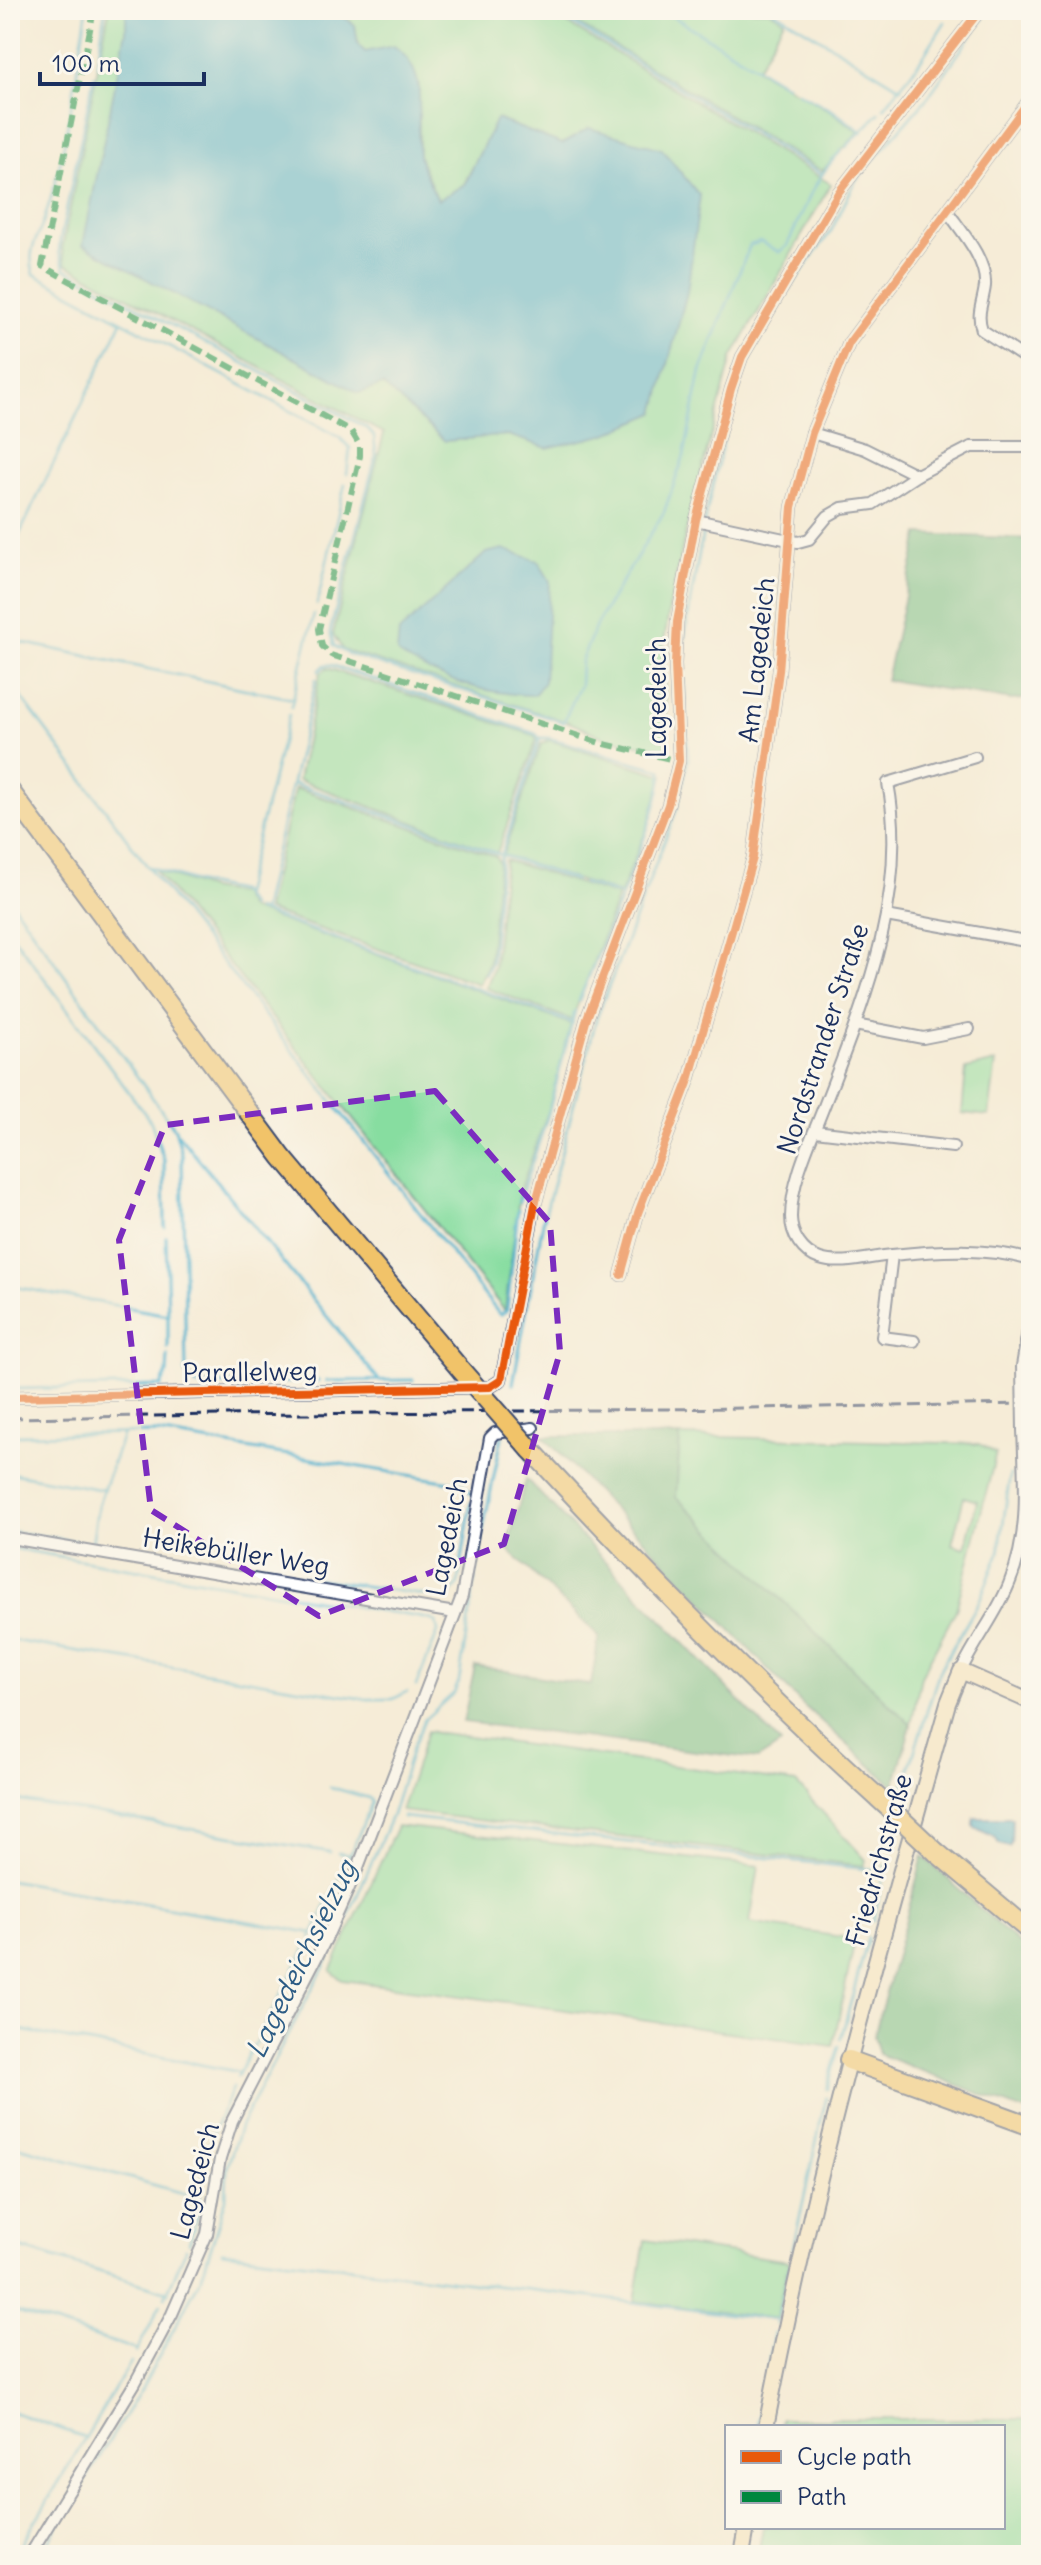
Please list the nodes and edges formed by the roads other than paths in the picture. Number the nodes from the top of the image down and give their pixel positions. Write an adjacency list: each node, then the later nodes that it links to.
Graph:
1 (980, 10): 8 (street, Lagedeich)
2 (1031, 98): 3 (street, Am Lagedeich)
3 (948, 212): 4 (street); 5 (street, Am Lagedeich)
4 (1031, 362)
5 (812, 433): 7 (street); 9 (street, Am Lagedeich)
6 (1031, 447): 7 (street)
7 (917, 475): 9 (street)
8 (696, 520): 9 (street, Am Lagedeich); 23 (street, Lagedeich)
9 (788, 541): 20 (street, Am Lagedeich)
10 (975, 757): 12 (street, Nordstrander Straße)
11 (10, 791): 30 (highway, bridge)
12 (886, 916): 13 (street); 14 (street, Nordstrander Straße)
13 (1031, 942)
14 (855, 1025): 15 (street); 16 (street, Nordstrander Straße)
15 (969, 1029)
16 (815, 1131): 17 (street); 18 (street, Nordstrander Straße)
17 (953, 1147)
18 (892, 1255): 19 (street); 22 (street)
19 (1031, 1260)
20 (621, 1275)
21 (1031, 1313): 28 (street, Friedrichstraße, bridge)
22 (914, 1341)
23 (490, 1387): 24 (street, Parallelweg)
24 (10, 1397)
25 (533, 1428): 27 (street, Lagedeich)
26 (10, 1538): 27 (street, Heikebüller Weg)
27 (455, 1613): 35 (street, Lagedeich)
28 (961, 1671): 29 (street); 31 (street, Friedrichstraße)
29 (1031, 1702)
30 (1031, 1932)
31 (849, 2060): 32 (highway); 33 (street, Friedrichstraße)
32 (1031, 2126)
33 (766, 2425)
34 (747, 2529): 36 (street)
35 (30, 2555)
36 (742, 2555)

